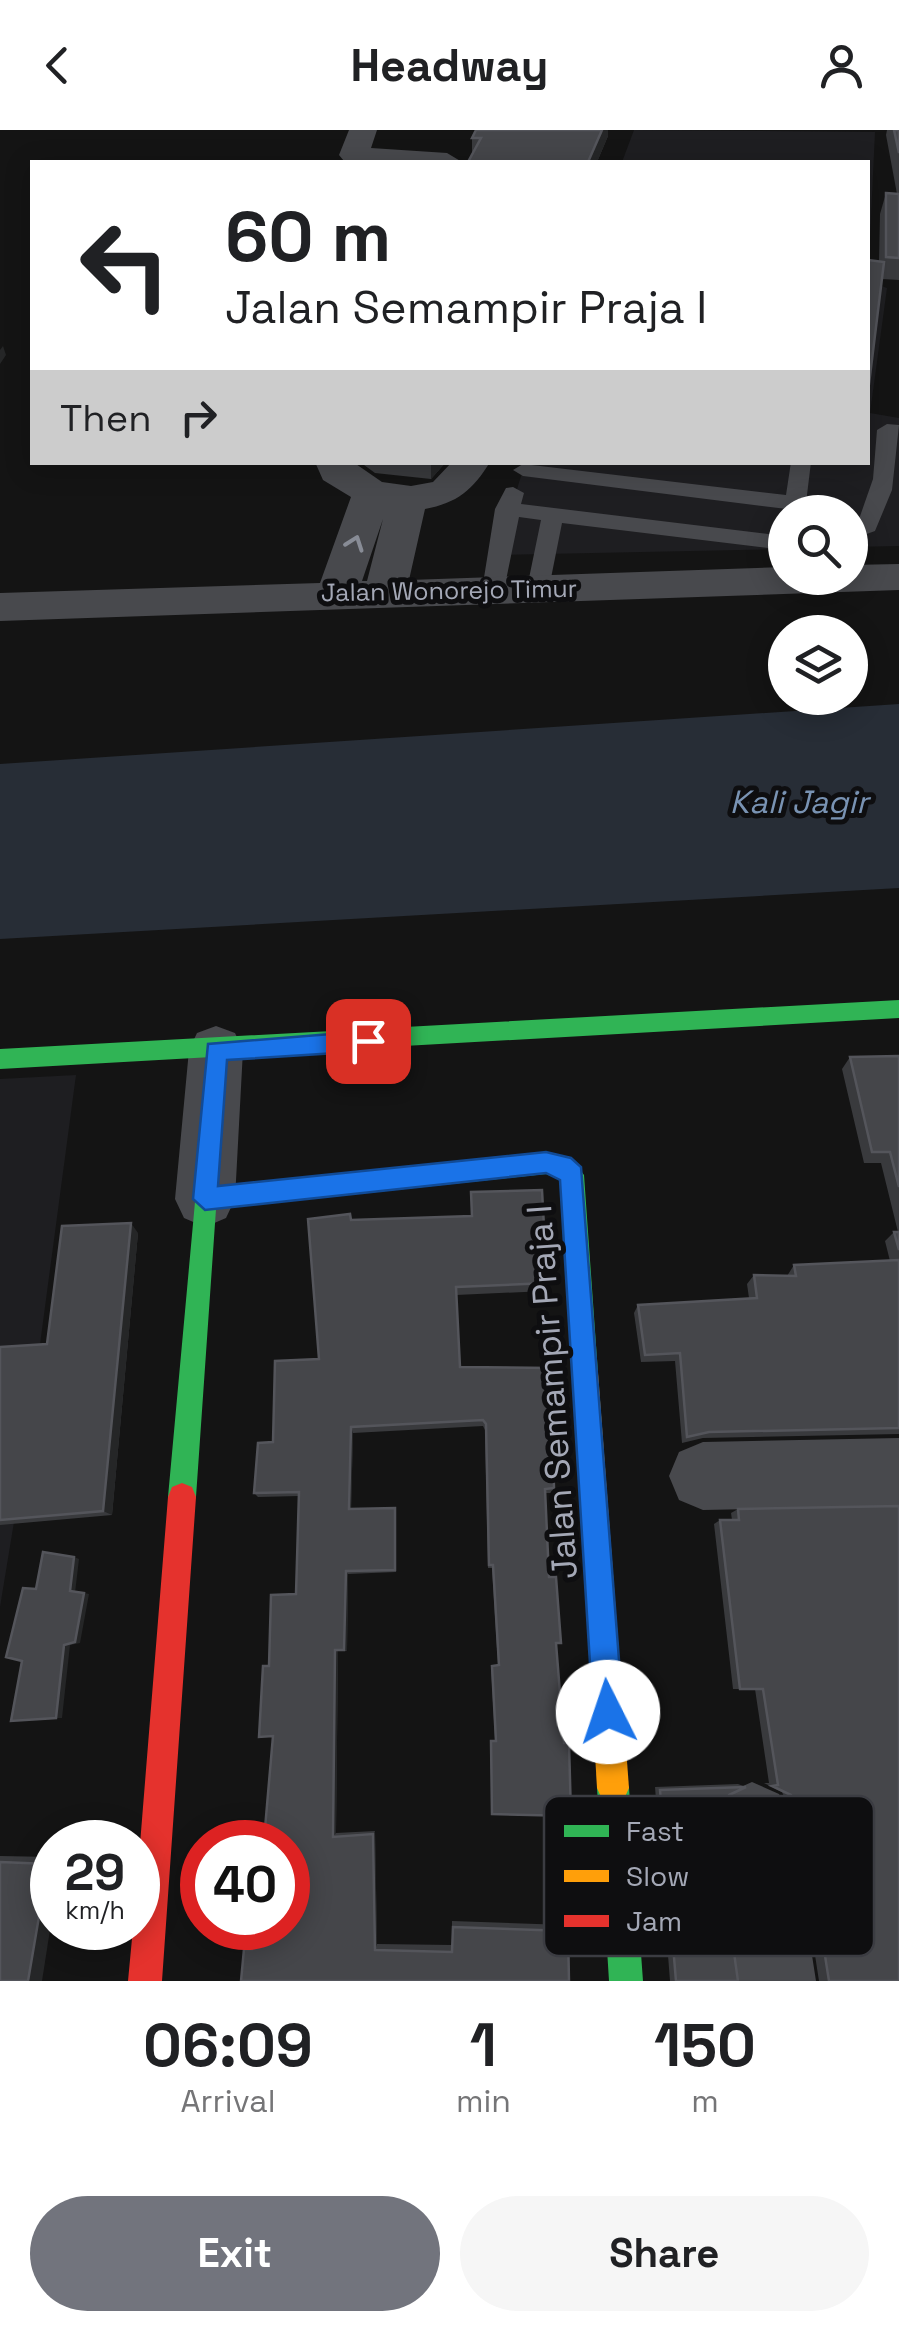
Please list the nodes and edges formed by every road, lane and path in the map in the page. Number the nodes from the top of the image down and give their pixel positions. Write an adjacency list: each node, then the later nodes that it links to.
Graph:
1 (362, 130): 2 (street)
2 (421, 160)
3 (884, 430): 11 (lane)
4 (335, 465): 8 (street)
5 (470, 465): 8 (street)
6 (801, 465): 7 (lane)
7 (524, 466): 9 (lane)
8 (390, 496): 16 (street, one-way to 8); 17 (street)
9 (506, 509): 10 (lane); 15 (lane)
10 (553, 514): 12 (lane); 14 (lane)
11 (868, 526)
12 (768, 541)
13 (899, 577): 14 (street, Jalan Wonorejo Timur)
14 (538, 588): 15 (street, Jalan Wonorejo Timur)
15 (493, 590): 17 (street, Jalan Wonorejo Timur)
16 (337, 592): 17 (street, Jalan Wonorejo Timur); 18 (street, Jalan Wonorejo Timur)
17 (385, 592)
18 (0, 607)
19 (899, 1008): 20 (street)
20 (216, 1050): 21 (street); 22 (street)
21 (0, 1059)
22 (205, 1199): 25 (street, Jalan Semampir Praja I); 28 (street)
23 (899, 1472): 24 (street)
24 (703, 1476)
25 (614, 1796)
26 (624, 1956): 29 (street, Jalan Semampir Praja I)
27 (771, 1956): 30 (street)
28 (146, 1981)
29 (626, 1981)
30 (775, 1981)

